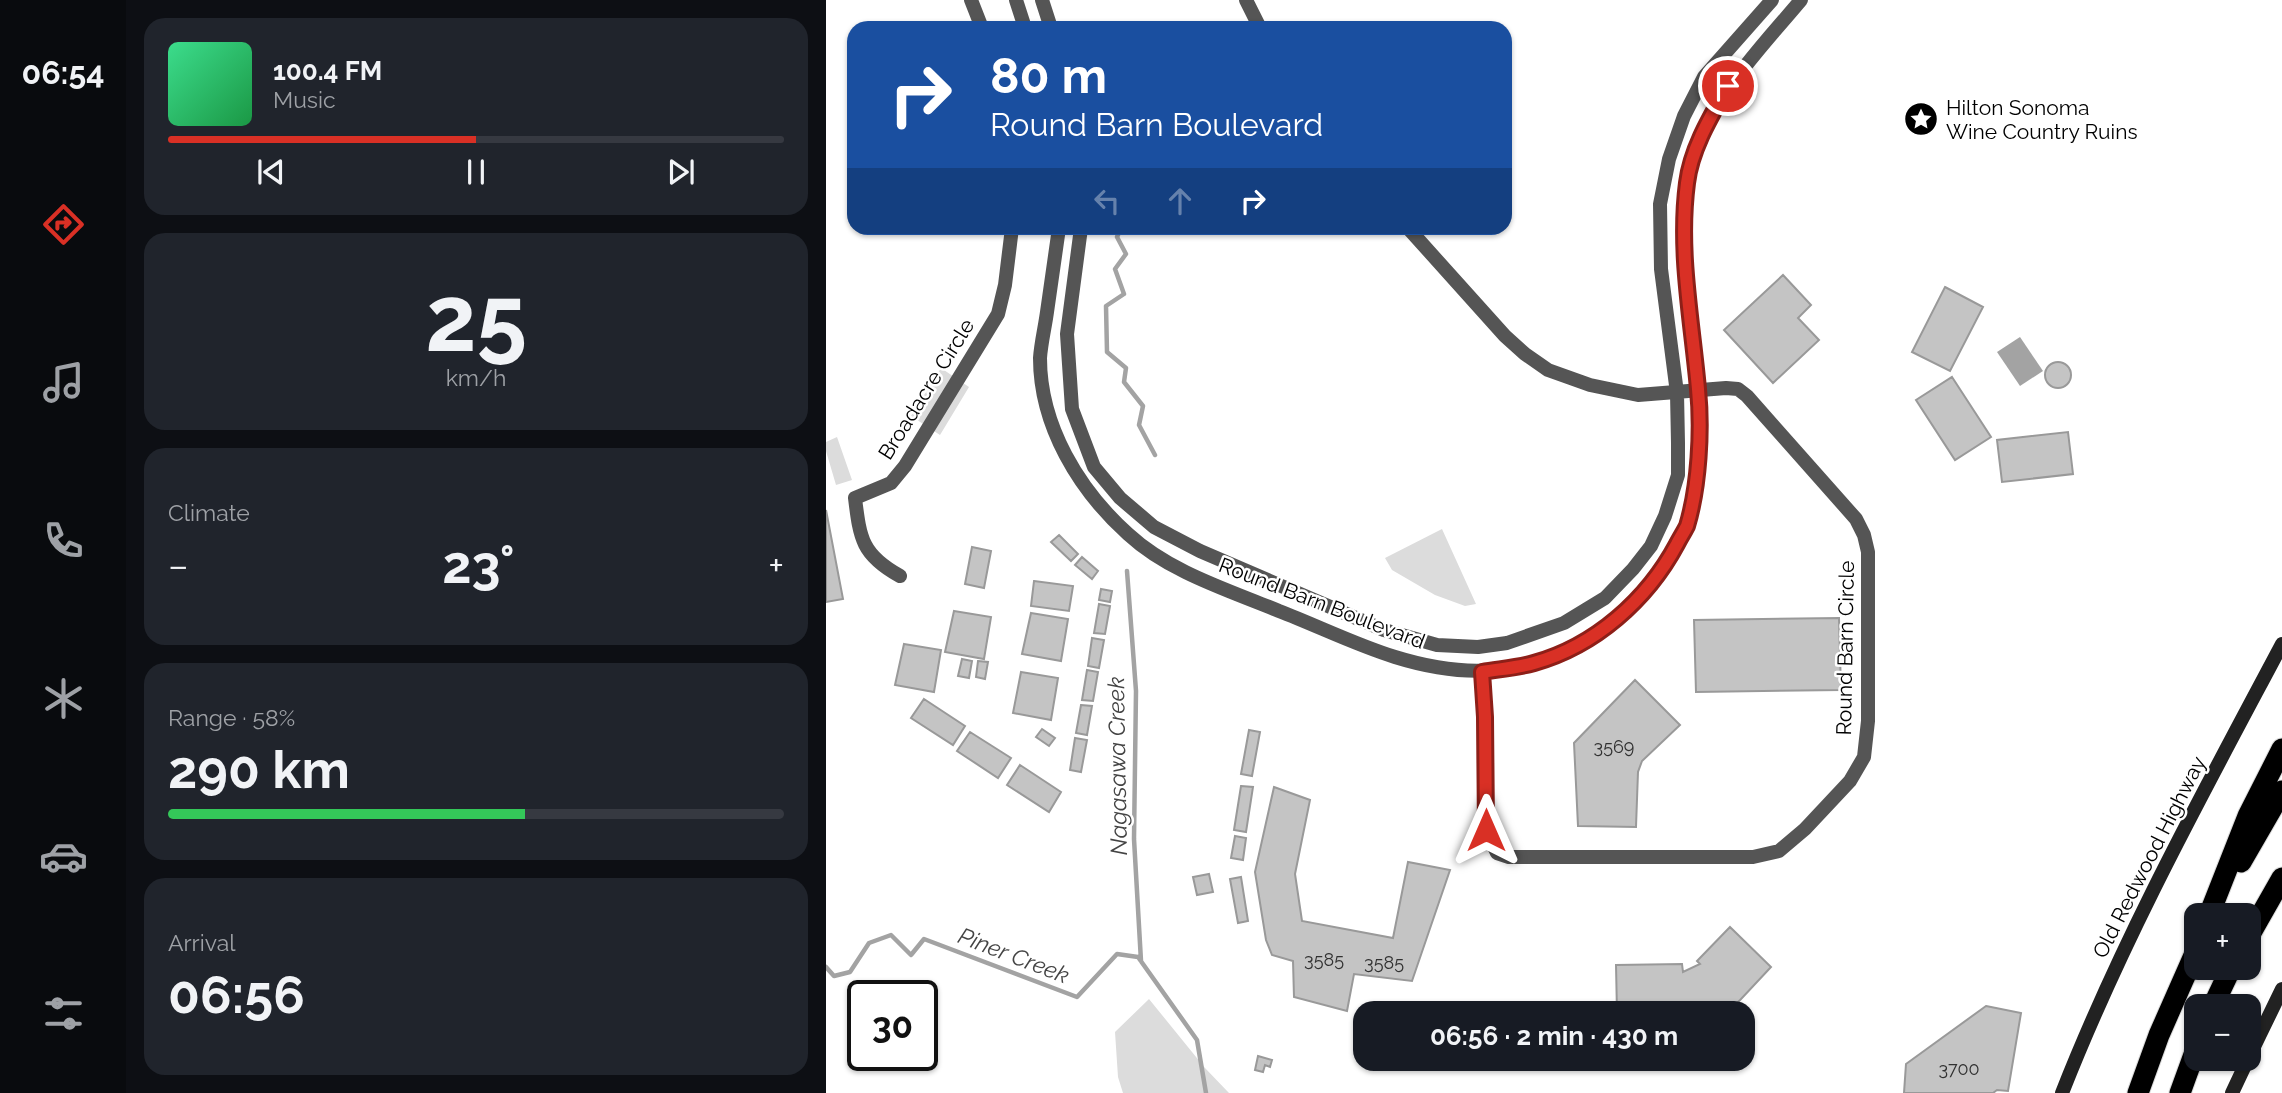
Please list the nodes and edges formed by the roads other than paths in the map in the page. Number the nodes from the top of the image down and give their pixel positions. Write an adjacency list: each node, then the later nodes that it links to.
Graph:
1 (971, 0): 7 (street)
2 (1016, 0): 8 (street)
3 (1042, 0): 9 (street)
4 (1246, 0): 10 (street)
5 (1772, 0): 16 (street, Round Barn Boulevard)
6 (1801, 0): 15 (street, Round Barn Boulevard)
7 (979, 21)
8 (1024, 21)
9 (1049, 21)
10 (1257, 21)
11 (1011, 235): 17 (street, Broadacre Circle)
12 (1058, 235): 19 (street, Round Barn Boulevard)
13 (1081, 235): 16 (street, Round Barn Boulevard)
14 (1414, 235): 16 (street, Round Barn Circle)
15 (1698, 390): 16 (street, Round Barn Circle); 19 (street, Round Barn Boulevard); 19 (street, Round Barn Circle)
16 (1677, 393)
17 (900, 576)
18 (2282, 644): 31 (main road, Old Redwood Highway)
19 (1482, 672)
20 (2282, 749): 23 (highway)
21 (2282, 791): 24 (highway)
22 (2282, 878): 25 (highway)
23 (2215, 903)
24 (2218, 903)
25 (2261, 915)
26 (2184, 977): 32 (highway)
27 (2282, 989): 28 (main road)
28 (2261, 1032)
29 (2188, 1071): 33 (highway)
30 (2242, 1071): 34 (main road)
31 (2062, 1093)
32 (2138, 1093)
33 (2180, 1093)
34 (2232, 1093)

